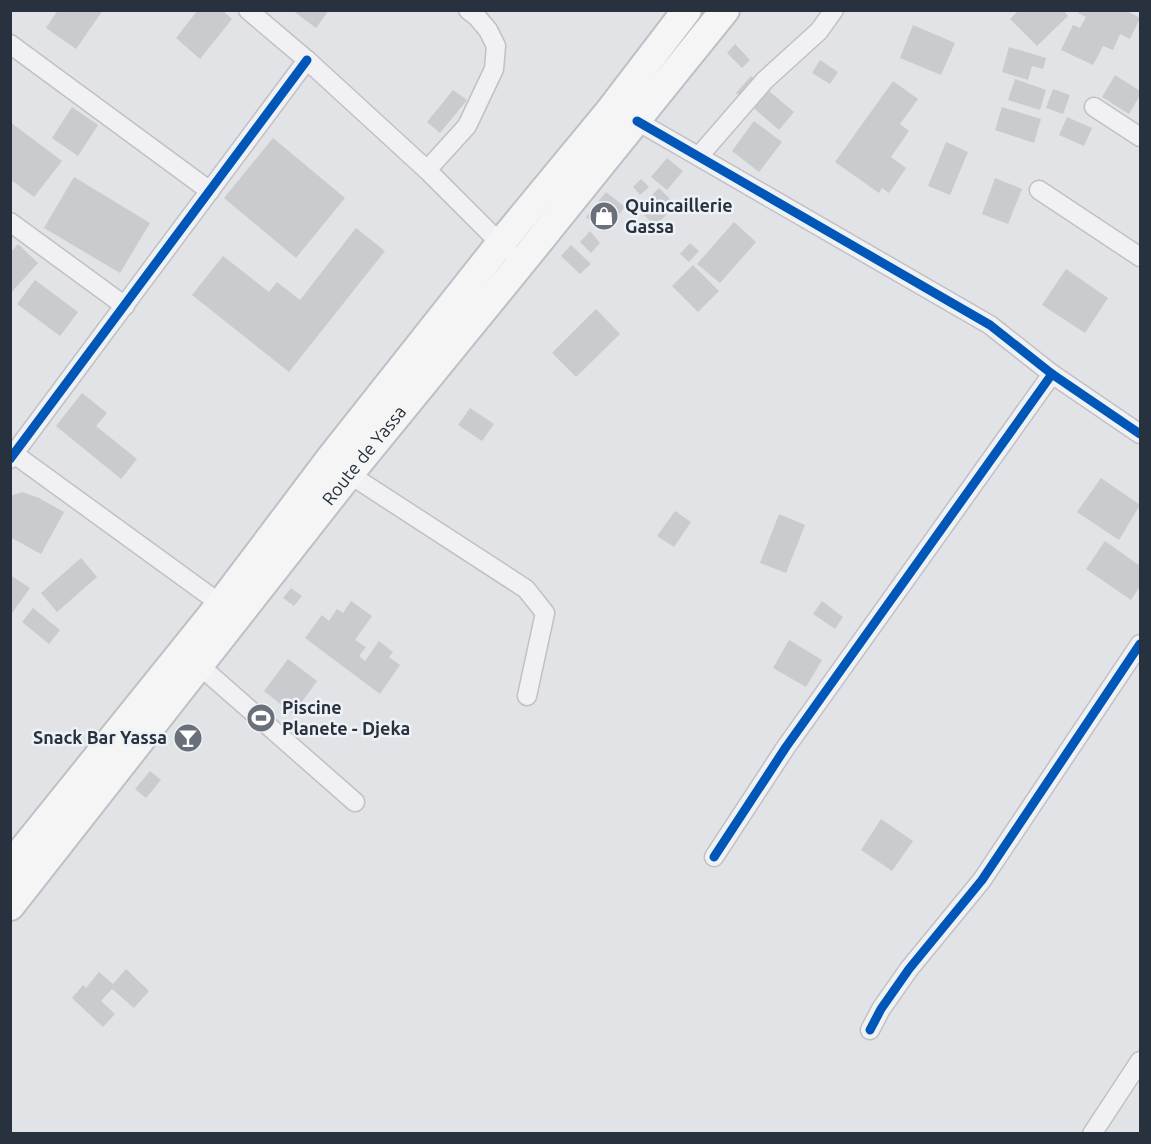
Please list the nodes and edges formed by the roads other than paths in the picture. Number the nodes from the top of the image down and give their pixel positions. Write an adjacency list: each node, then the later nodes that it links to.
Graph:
1 (248, 10): 7 (street)
2 (468, 10): 12 (street)
3 (687, 10): 16 (main road, Route de Yassa)
4 (725, 10): 9 (main road, Route de Yassa)
5 (834, 10): 11 (street)
6 (10, 44): 14 (street)
7 (307, 60): 12 (street); 14 (street)
8 (1094, 107): 10 (street)
9 (637, 121): 11 (street); 18 (main road, Route de Yassa)
10 (1140, 137)
11 (699, 156): 20 (street)
12 (427, 170): 16 (street)
13 (1039, 190): 17 (street)
14 (210, 191): 19 (street)
15 (10, 222): 19 (street)
16 (500, 244): 18 (street); 24 (main road, Route de Yassa)
17 (1140, 256)
18 (522, 262): 23 (main road, Route de Yassa)
19 (125, 306): 22 (street)
20 (1052, 374): 21 (street); 29 (street)
21 (1140, 434)
22 (12, 455): 24 (street)
23 (349, 474): 24 (main road, Route de Yassa); 27 (street)
24 (230, 610): 26 (main road, Route de Yassa); 30 (main road, Route de Yassa)
25 (1140, 644): 31 (street)
26 (200, 666): 28 (street); 30 (main road, Route de Yassa)
27 (527, 696)
28 (355, 802)
29 (714, 856)
30 (14, 885)
31 (870, 1030)
32 (1140, 1061): 33 (street)
33 (1092, 1134)

